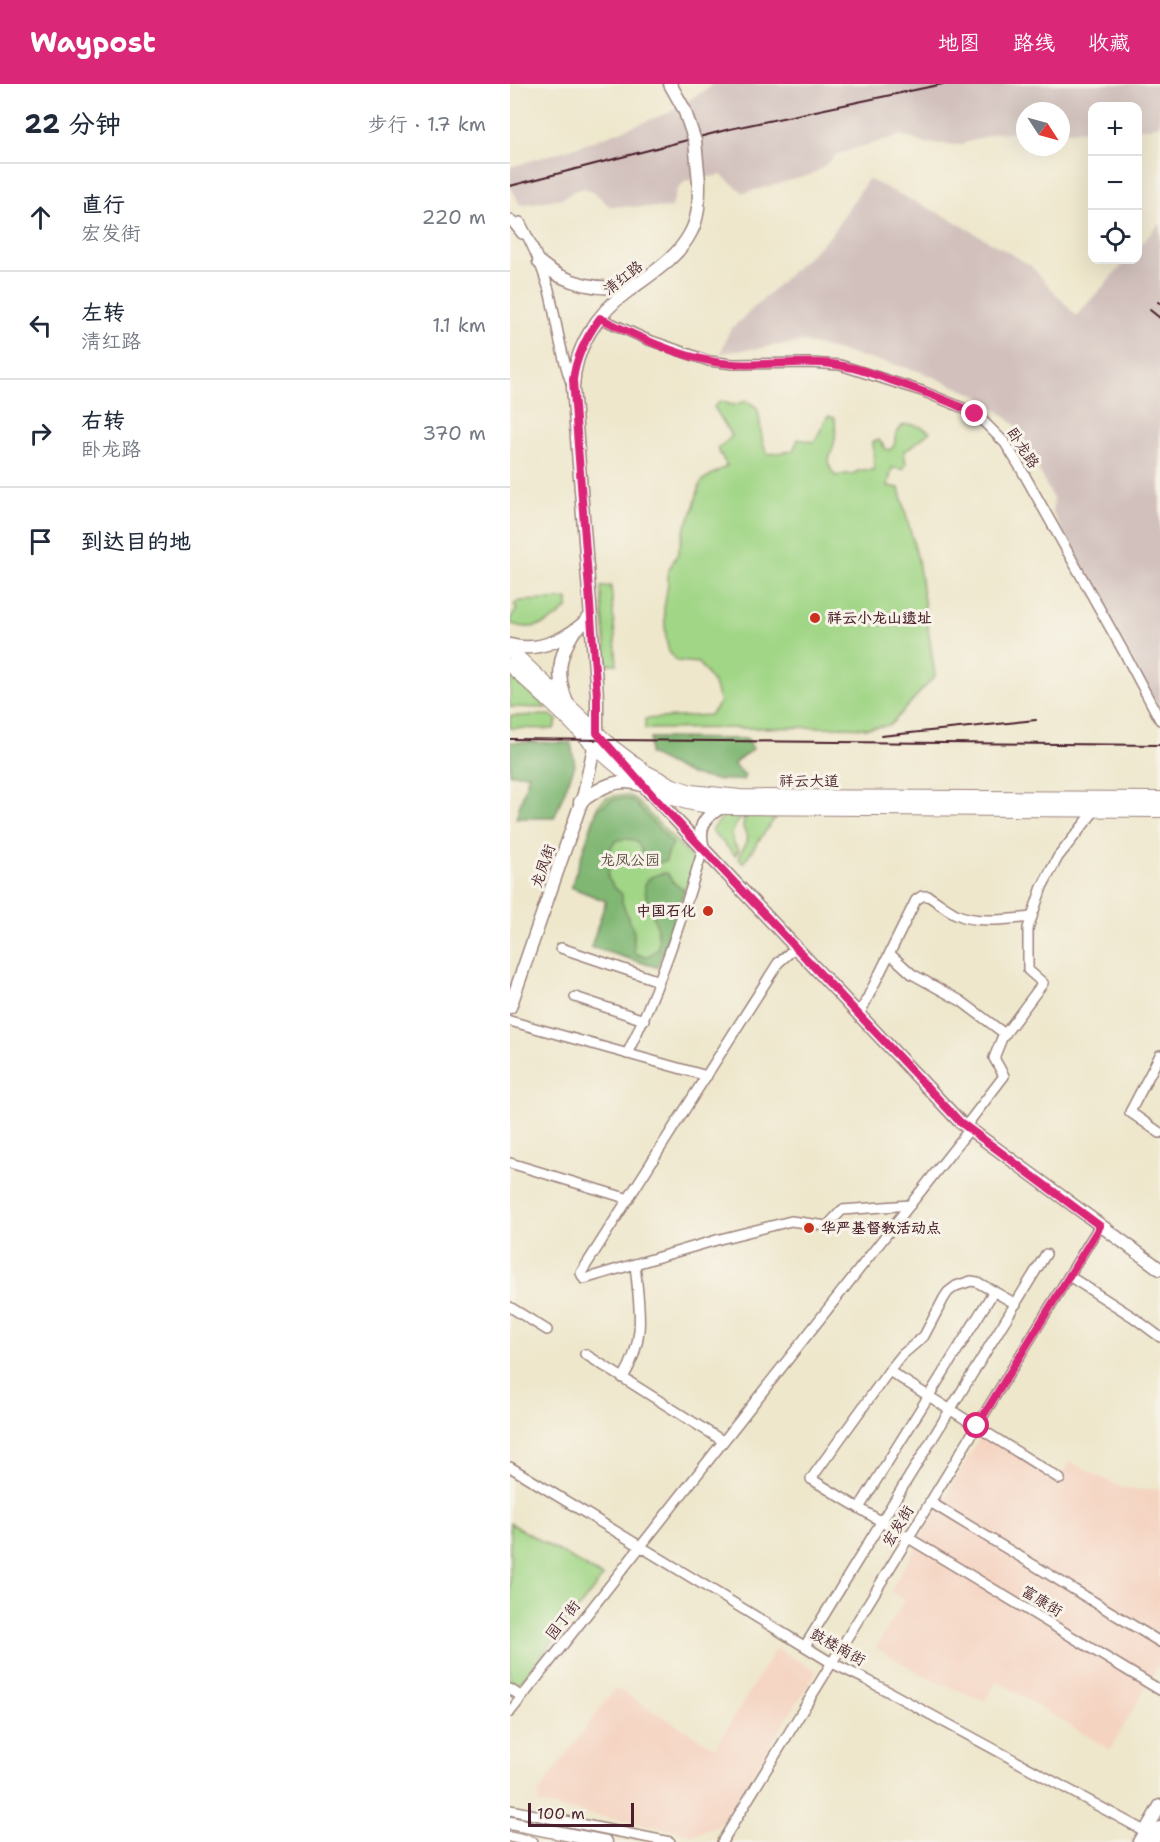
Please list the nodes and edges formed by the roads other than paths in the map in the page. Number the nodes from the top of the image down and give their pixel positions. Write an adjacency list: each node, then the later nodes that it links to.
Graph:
1 (671, 85): 6 (main road, 清红路, bridge)
2 (510, 219): 4 (street)
3 (520, 222): 4 (street)
4 (531, 243): 5 (street)
5 (539, 262): 6 (main road); 8 (street)
6 (649, 276): 7 (main road, 清红路)
7 (600, 318): 8 (main road, 清红路); 15 (street, 卧龙路)
8 (573, 387): 9 (main road, 清红路)
9 (590, 617): 10 (main road); 16 (main road, 清红路)
10 (574, 631): 11 (main road); 14 (main road)
11 (510, 645)
12 (510, 650): 14 (highway, 祥云大道)
13 (510, 665): 16 (highway, 祥云大道)
14 (567, 703): 16 (highway, 祥云大道)
15 (1160, 720)
16 (596, 740): 17 (highway, 祥云大道); 18 (highway, 祥云大道); 19 (main road, 龙凤街)
17 (643, 785): 19 (main road); 20 (highway, 祥云大道); 23 (main road)
18 (1160, 799)
19 (580, 802): 30 (main road, 龙凤街)
20 (722, 807): 21 (highway, 祥云大道); 23 (main road)
21 (1096, 809): 22 (highway, 祥云大道); 24 (street)
22 (1160, 810)
23 (703, 849): 25 (main road); 28 (street)
24 (1032, 917): 27 (street); 34 (street)
25 (796, 947): 31 (main road); 37 (street)
26 (561, 948): 28 (street)
27 (890, 954): 31 (street); 34 (street)
28 (659, 981): 32 (street)
29 (575, 997): 32 (street)
30 (510, 1007)
31 (860, 1015): 38 (main road)
32 (644, 1020): 35 (street)
33 (510, 1021): 35 (street)
34 (1005, 1034): 38 (street, 园丁街)
35 (627, 1054): 37 (street)
36 (1160, 1055): 39 (street)
37 (707, 1076): 41 (street)
38 (967, 1128): 42 (street, 园丁街); 43 (main road)
39 (1160, 1132)
40 (510, 1163): 41 (street)
41 (629, 1199): 45 (street)
42 (910, 1205): 45 (street); 59 (street, 园丁街)
43 (1100, 1226): 46 (main road); 47 (street, 宏发街)
44 (1046, 1254): 49 (street)
45 (635, 1264): 55 (street)
46 (1160, 1269)
47 (1069, 1276): 52 (street); 58 (street, 宏发街)
48 (994, 1291): 49 (street); 54 (street); 56 (street)
49 (1016, 1304): 57 (street)
50 (510, 1307): 51 (street)
51 (547, 1330)
52 (1160, 1337)
53 (585, 1354): 55 (street)
54 (889, 1371): 56 (street); 63 (street, 富康街)
55 (623, 1378): 59 (street)
56 (929, 1396): 57 (street); 63 (street)
57 (951, 1410): 58 (street); 64 (street)
58 (977, 1426): 61 (street); 62 (street, 宏发街)
59 (723, 1441): 66 (street, 园丁街)
60 (510, 1467): 66 (street, 鼓楼南街)
61 (1060, 1479)
62 (930, 1502): 65 (street, 宏发街); 67 (street)
63 (859, 1508): 64 (street, 富康街)
64 (882, 1521): 65 (street, 富康街); 68 (street)
65 (909, 1538): 69 (street, 宏发街); 71 (street, 富康街)
66 (641, 1546): 68 (street, 鼓楼南街); 72 (street, 园丁街)
67 (1160, 1642)
68 (805, 1646): 69 (street, 鼓楼南街)
69 (832, 1663): 79 (street, 鼓楼南街); 83 (street, 宏发街)
70 (510, 1689): 72 (street)
71 (1160, 1690)
72 (522, 1697): 73 (street, 园丁街)
73 (510, 1712)
74 (1160, 1806): 79 (main road)
75 (510, 1810): 77 (street)
76 (510, 1823): 77 (main road)
77 (565, 1832): 81 (main road); 82 (street)
78 (510, 1837): 80 (street)
79 (1152, 1837)
80 (533, 1842)
81 (606, 1842)
82 (670, 1842)
83 (722, 1842)

